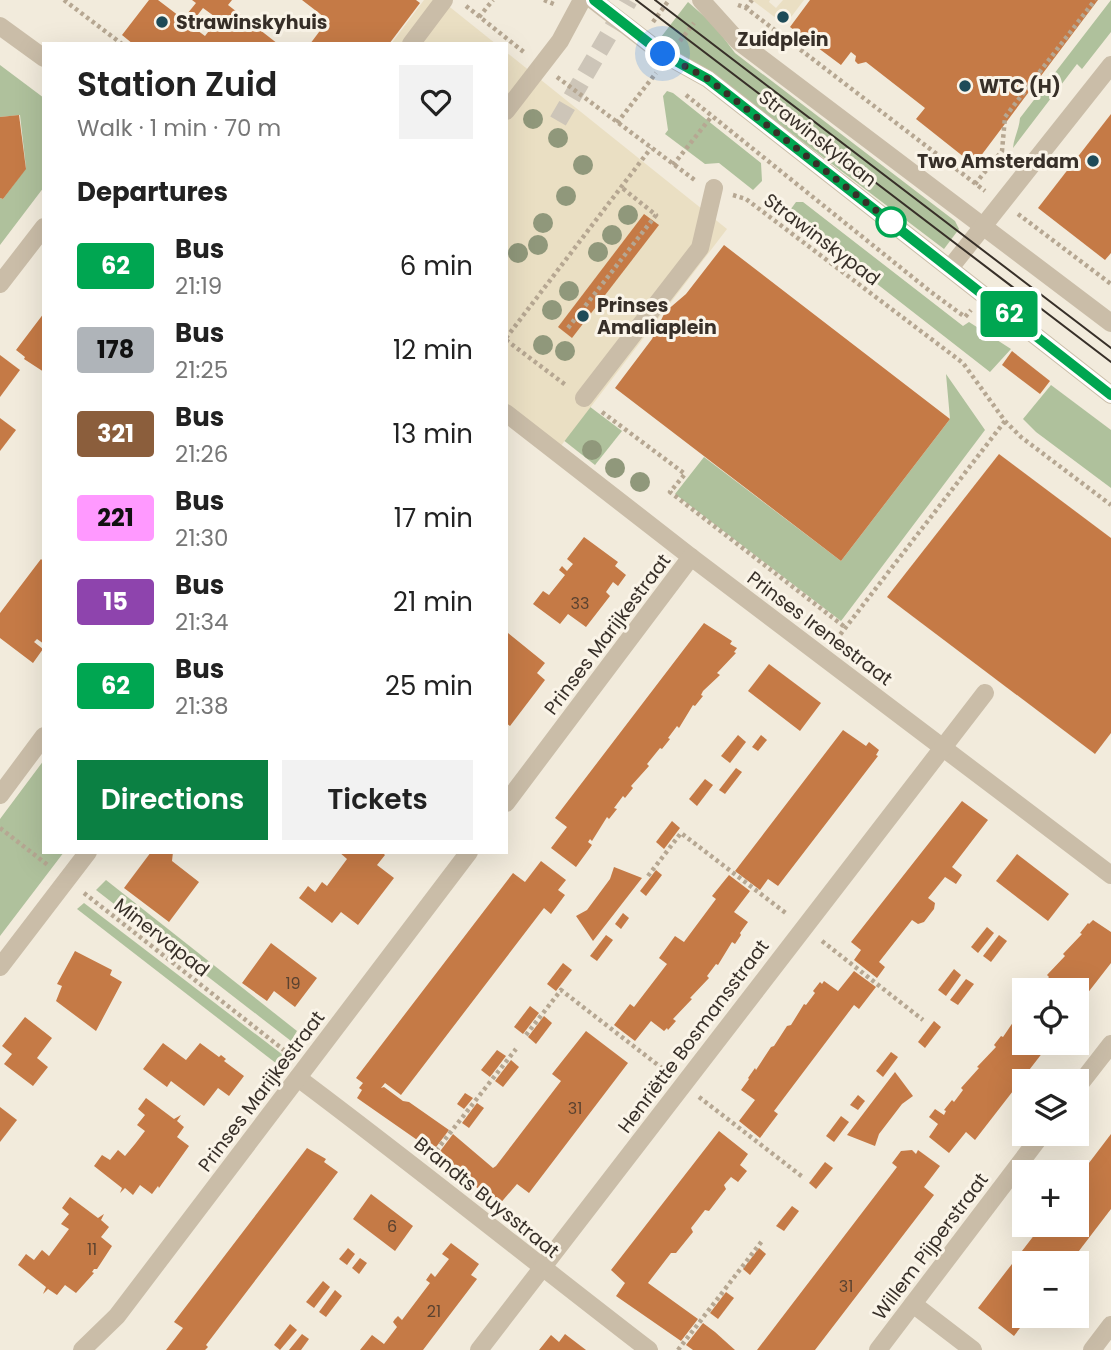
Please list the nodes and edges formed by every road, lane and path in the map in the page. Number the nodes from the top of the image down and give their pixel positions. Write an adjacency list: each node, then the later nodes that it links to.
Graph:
1 (64, 0): 14 (path)
2 (444, 0): 15 (street)
3 (458, 0): 12 (path, Strawinskypad)
4 (493, 0): 12 (path)
5 (582, 0): 17 (street)
6 (593, 0): 32 (street, Strawinskylaan)
7 (701, 0): 28 (street, Strawinskylaan)
8 (752, 0): 11 (path)
9 (1095, 0): 24 (path)
10 (731, 3): 11 (path)
11 (746, 8): 24 (path)
12 (479, 17): 17 (path, Strawinskypad)
13 (0, 26): 16 (street)
14 (119, 42)
15 (412, 42)
16 (42, 57)
17 (542, 65): 20 (street); 22 (path, Strawinskypad)
18 (1111, 65): 27 (street)
19 (677, 88): 21 (path)
20 (508, 108)
21 (712, 116): 23 (path); 35 (path)
22 (651, 148): 23 (path, Strawinskypad); 25 (path)
23 (673, 165): 26 (path, Strawinskypad)
24 (975, 184): 27 (path)
25 (621, 187): 37 (path); 38 (path)
26 (714, 188): 41 (street); 43 (path, Strawinskypad)
27 (1002, 203): 28 (street); 29 (path)
28 (983, 227): 31 (street, Strawinskylaan); 32 (street)
29 (1036, 228): 31 (path); 34 (path)
30 (42, 230): 33 (street)
31 (1016, 252): 36 (street, Strawinskylaan)
32 (950, 268): 35 (street, Strawinskylaan)
33 (0, 284)
34 (1111, 284)
35 (983, 294): 40 (street, Strawinskylaan)
36 (1111, 323)
37 (568, 328)
38 (508, 336)
39 (508, 341): 41 (path)
40 (1111, 395)
41 (584, 398): 46 (path)
42 (508, 415): 45 (street, Prinses Irenestraat)
43 (1005, 421): 44 (path, Strawinskypad); 46 (path)
44 (1111, 505)
45 (691, 557): 47 (street, Prinses Irenestraat); 52 (street, Prinses Marijkestraat)
46 (846, 628): 47 (path)
47 (823, 657): 50 (street, Prinses Irenestraat)
48 (985, 693): 50 (street, Henriëtte Bosmansstraat)
49 (42, 739): 51 (street)
50 (943, 748): 56 (street, Prinses Irenestraat); 66 (street, Henriëtte Bosmansstraat)
51 (0, 795)
52 (508, 800)
53 (0, 828): 57 (path, Minervapad)
54 (86, 854): 57 (street)
55 (467, 854): 62 (street, Prinses Marijkestraat)
56 (1111, 875)
57 (67, 880): 58 (street); 62 (path, Minervapad)
58 (0, 967)
59 (1111, 1044): 61 (street)
60 (516, 1049): 64 (path)
61 (1089, 1072)
62 (302, 1073): 64 (street, Brandts Buysstraat); 69 (street, Prinses Marijkestraat)
63 (1033, 1146): 67 (street, Willem Pijperstraat)
64 (421, 1170): 66 (street, Brandts Buysstraat)
65 (762, 1241): 72 (path)
66 (542, 1268): 70 (street, Henriëtte Bosmansstraat); 71 (street, Brandts Buysstraat)
67 (913, 1304): 73 (street, Willem Pijperstraat); 74 (street)
68 (1111, 1325): 75 (street)
69 (82, 1350)
70 (479, 1350)
71 (649, 1350)
72 (678, 1350)
73 (878, 1350)
74 (973, 1350)
75 (1092, 1350)

